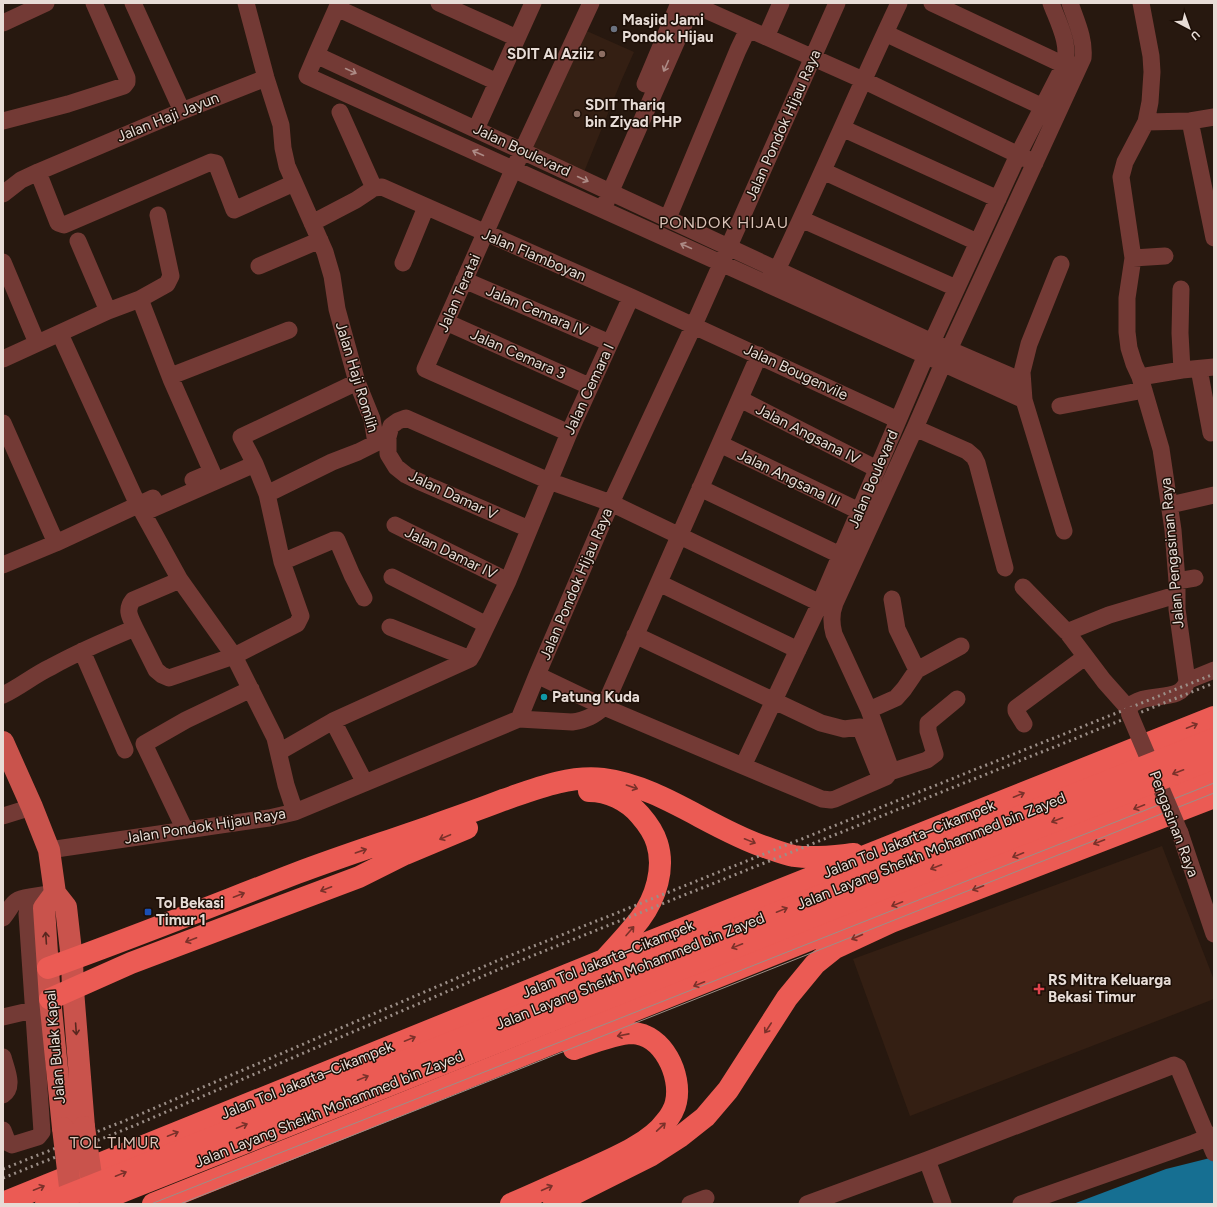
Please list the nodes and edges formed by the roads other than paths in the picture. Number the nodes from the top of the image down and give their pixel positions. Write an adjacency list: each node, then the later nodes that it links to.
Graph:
1 (46, 3): 17 (street)
2 (94, 3): 32 (street)
3 (133, 3): 29 (street)
4 (246, 3): 25 (street)
5 (438, 3): 21 (street)
6 (533, 3): 21 (street)
7 (591, 3): 37 (street, Jalan Teratai)
8 (781, 3): 20 (street)
9 (837, 3): 23 (street, Jalan Pondok Hijau Raya)
10 (899, 3): 19 (street)
11 (932, 3): 24 (street)
12 (1051, 3): 24 (street)
13 (1070, 3): 39 (street)
14 (1141, 3): 34 (street, Jalan Pengasinan Raya)
15 (687, 4): 18 (street); 45 (street)
16 (338, 5): 22 (street); 27 (street)
17 (3, 23)
18 (748, 29): 20 (street); 51 (street)
19 (885, 33): 26 (street); 28 (street)
20 (766, 37): 23 (street)
21 (517, 38): 27 (street)
22 (316, 54): 36 (street, Jalan Boulevard, one-way to 36); 40 (street, Jalan Boulevard, one-way to 22)
23 (813, 58): 26 (street); 59 (street, Jalan Pondok Hijau Raya)
24 (1064, 65): 28 (street, Jalan Boulevard)
25 (266, 78): 29 (street, Jalan Haji Jayun); 43 (street, Jalan Haji Romlih)
26 (862, 80): 35 (street); 38 (street)
27 (497, 82): 36 (street)
28 (1043, 107): 38 (street, Jalan Boulevard)
29 (182, 111): 42 (street, Jalan Haji Jayun)
30 (340, 112): 44 (street)
31 (1214, 117): 33 (street)
32 (3, 121)
33 (1190, 121): 34 (street); 55 (street)
34 (1146, 122): 61 (street, Jalan Pengasinan Raya)
35 (842, 128): 41 (street); 47 (street)
36 (476, 129): 37 (street, Jalan Boulevard)
37 (523, 150): 40 (street, Jalan Teratai); 45 (street, Jalan Boulevard, one-way to 45)
38 (1018, 155): 39 (street); 47 (street, Jalan Boulevard)
39 (1035, 163): 82 (street)
40 (514, 169): 49 (street, Jalan Boulevard); 54 (street, Jalan Teratai)
41 (823, 171): 52 (street); 58 (street)
42 (38, 172): 43 (street); 46 (street, Jalan Haji Jayun)
43 (294, 184): 53 (street, Jalan Haji Romlih)
44 (374, 188): 48 (street, Jalan Flamboyan); 53 (street)
45 (606, 189): 49 (street); 51 (street, Jalan Boulevard)
46 (3, 194)
47 (998, 199): 58 (street, Jalan Boulevard)
48 (426, 207): 54 (street, Jalan Flamboyan); 64 (street)
49 (599, 208): 63 (street, Jalan Boulevard, one-way to 49)
50 (158, 215): 72 (street)
51 (668, 218): 59 (street, Jalan Boulevard)
52 (801, 219): 67 (street); 69 (street)
53 (312, 223): 56 (street, Jalan Haji Romlih)
54 (485, 233): 68 (street, Jalan Teratai); 71 (street, Jalan Flamboyan)
55 (1214, 238)
56 (320, 240): 66 (street); 87 (street, Jalan Haji Romlih)
57 (78, 241): 73 (street)
58 (977, 242): 69 (street, Jalan Boulevard)
59 (728, 246): 63 (street, Jalan Pondok Hijau Raya); 67 (street, Jalan Boulevard)
60 (1165, 256): 61 (street)
61 (1134, 258): 88 (street, Jalan Pengasinan Raya)
62 (3, 262): 79 (street)
63 (722, 262): 75 (street, Jalan Pondok Hijau Raya); 80 (street, Jalan Boulevard)
64 (403, 263)
65 (1061, 264): 86 (street)
66 (258, 266)
67 (777, 270): 80 (street, Jalan Boulevard)
68 (464, 280): 74 (street, Jalan Teratai); 78 (street, Jalan Cemara IV)
69 (956, 288): 80 (street, Jalan Boulevard)
70 (1181, 290): 84 (street)
71 (631, 297): 75 (street, Jalan Flamboyan); 78 (street, Jalan Cemara I)
72 (140, 299): 73 (street); 85 (street)
73 (108, 311): 77 (street)
74 (446, 322): 89 (street, Jalan Cemara 3); 96 (street, Jalan Teratai)
75 (694, 325): 81 (street, Jalan Bougenvile); 105 (street, Jalan Pondok Hijau Raya)
76 (289, 330): 85 (street)
77 (60, 334): 79 (street); 106 (street)
78 (610, 342): 89 (street, Jalan Cemara I)
79 (37, 343): 83 (street)
80 (929, 349): 82 (street); 93 (street, Jalan Boulevard)
81 (759, 355): 90 (street); 93 (street, Jalan Bougenvile)
82 (946, 356): 86 (street); 91 (street); 95 (street)
83 (3, 359)
84 (1198, 369): 88 (street); 97 (street)
85 (171, 376): 106 (street)
86 (1022, 381): 91 (street)
87 (357, 382): 99 (street); 103 (street, Jalan Haji Romlih)
88 (1142, 384): 92 (street); 107 (street, Jalan Pengasinan Raya)
89 (590, 386): 96 (street, Jalan Cemara I)
90 (740, 399): 98 (street); 100 (street, Jalan Angsana IV)
91 (1024, 400): 111 (street)
92 (1060, 406)
93 (898, 420): 100 (street, Jalan Boulevard)
94 (3, 423): 113 (street)
95 (916, 428): 117 (street); 148 (street)
96 (569, 433): 101 (street, Jalan Cemara I)
97 (1211, 433)
98 (720, 444): 102 (street); 108 (street, Jalan Angsana III)
99 (255, 464): 103 (street); 120 (street)
100 (877, 469): 108 (street, Jalan Boulevard)
101 (549, 481): 105 (street); 110 (street, Jalan Cemara I); 110 (street, Jalan Damar V)
102 (700, 488): 112 (street); 114 (street)
103 (267, 494): 115 (street)
104 (1214, 495): 107 (street)
105 (611, 503): 112 (street); 141 (street, Jalan Pondok Hijau Raya)
106 (138, 505): 113 (street)
107 (1170, 505): 124 (street, Jalan Pengasinan Raya)
108 (859, 511): 114 (street, Jalan Boulevard)
109 (395, 525): 121 (street, Jalan Damar IV)
110 (529, 529): 121 (street, Jalan Cemara I)
111 (1064, 531)
112 (679, 535): 122 (street); 127 (street)
113 (56, 543): 116 (street)
114 (840, 555): 127 (street, Jalan Boulevard)
115 (282, 562): 125 (street); 136 (street)
116 (3, 565)
117 (1005, 568)
118 (392, 577): 128 (street)
119 (1195, 578): 124 (street)
120 (180, 580): 130 (street); 136 (street)
121 (508, 581): 128 (street, Jalan Cemara I)
122 (659, 583): 132 (street); 134 (street)
123 (1023, 587): 131 (street, Pengasinan Raya)
124 (1176, 588): 131 (street); 142 (street, Jalan Pengasinan Raya)
125 (364, 598)
126 (892, 599): 139 (street)
127 (820, 603): 134 (street, Jalan Boulevard)
128 (486, 625): 138 (street, Jalan Cemara I)
129 (390, 627): 138 (street)
130 (135, 628): 135 (street); 136 (street)
131 (1067, 632): 137 (street, Pengasinan Raya)
132 (635, 635): 146 (street); 147 (street)
133 (962, 646): 139 (street)
134 (798, 650): 146 (street, Jalan Boulevard)
135 (82, 651): 144 (street); 156 (street)
136 (234, 656): 143 (street)
137 (1085, 657): 149 (street, Pengasinan Raya); 153 (street)
138 (470, 659): 152 (street)
139 (917, 670): 148 (street)
140 (1214, 670): 142 (street)
141 (537, 675): 147 (street); 151 (street, Jalan Pondok Hijau Raya)
142 (1187, 681): 149 (street)
143 (251, 689): 157 (street); 167 (street)
144 (3, 695)
145 (956, 699): 160 (street)
146 (775, 701): 159 (street, Jalan Boulevard); 160 (street)
147 (604, 707): 151 (street); 159 (street)
148 (869, 710): 160 (street)
149 (1129, 712): 173 (street, Pengasinan Raya, bridge)
150 (1214, 717): 169 (highway, Jalan Tol Jakarta–Cikampek, one-way to 150)
151 (519, 719): 162 (street, Jalan Pondok Hijau Raya)
152 (333, 721): 157 (street); 162 (street)
153 (1024, 724)
154 (1214, 739): 191 (highway, Jalan Layang Sheikh Mohammed bin Zayed, one-way to 154, bridge)
155 (3, 742): 164 (main road, Jalan Bulak Kapal)
156 (125, 750)
157 (279, 752): 165 (street)
158 (1214, 758): 193 (highway, Jalan Layang Sheikh Mohammed bin Zayed, one-way to 193, bridge)
159 (743, 766): 160 (street)
160 (885, 776)
161 (1214, 777): 188 (highway, one-way to 188)
162 (365, 783): 165 (street, Jalan Pondok Hijau Raya)
163 (1214, 797): 197 (highway, one-way to 197)
164 (32, 807): 166 (street); 168 (main road, Jalan Bulak Kapal)
165 (295, 812): 167 (street, Jalan Pondok Hijau Raya)
166 (3, 816)
167 (185, 830): 168 (street, Jalan Pondok Hijau Raya)
168 (49, 850): 170 (main road, Jalan Bulak Kapal)
169 (879, 851): 174 (highway, one-way to 169); 176 (highway, Jalan Tol Jakarta–Cikampek)
170 (55, 893): 171 (street); 175 (main road, Jalan Bulak Kapal); 178 (main road, Jalan Bulak Kapal, one-way to 170)
171 (30, 897): 172 (street); 180 (street)
172 (3, 918)
173 (1214, 934)
174 (124, 941): 175 (highway); 177 (highway)
175 (72, 960): 178 (highway); 179 (main road, Jalan Bulak Kapal)
176 (604, 960): 177 (highway, one-way to 177); 190 (highway, Jalan Tol Jakarta–Cikampek, one-way to 176)
177 (131, 963): 179 (highway)
178 (48, 968): 180 (main road, Jalan Bulak Kapal)
179 (73, 990): 180 (highway); 184 (main road, Jalan Bulak Kapal, one-way to 184)
180 (42, 1005): 181 (street); 184 (main road, Jalan Bulak Kapal); 185 (street)
181 (3, 1017)
182 (3, 1057): 183 (street)
183 (3, 1095)
184 (73, 1128): 192 (main road, Jalan Bulak Kapal, bridge); 194 (main road, Jalan Bulak Kapal, bridge)
185 (3, 1130)
186 (1212, 1142): 187 (street); 201 (street)
187 (927, 1160): 199 (street); 200 (street)
188 (231, 1173): 195 (highway); 196 (highway, one-way to 188)
189 (706, 1198): 198 (street)
190 (3, 1203)
191 (46, 1204)
192 (72, 1204)
193 (91, 1204)
194 (95, 1204)
195 (153, 1204)
196 (511, 1204)
197 (554, 1204)
198 (690, 1204)
199 (807, 1204)
200 (943, 1204)
201 (1021, 1204)

